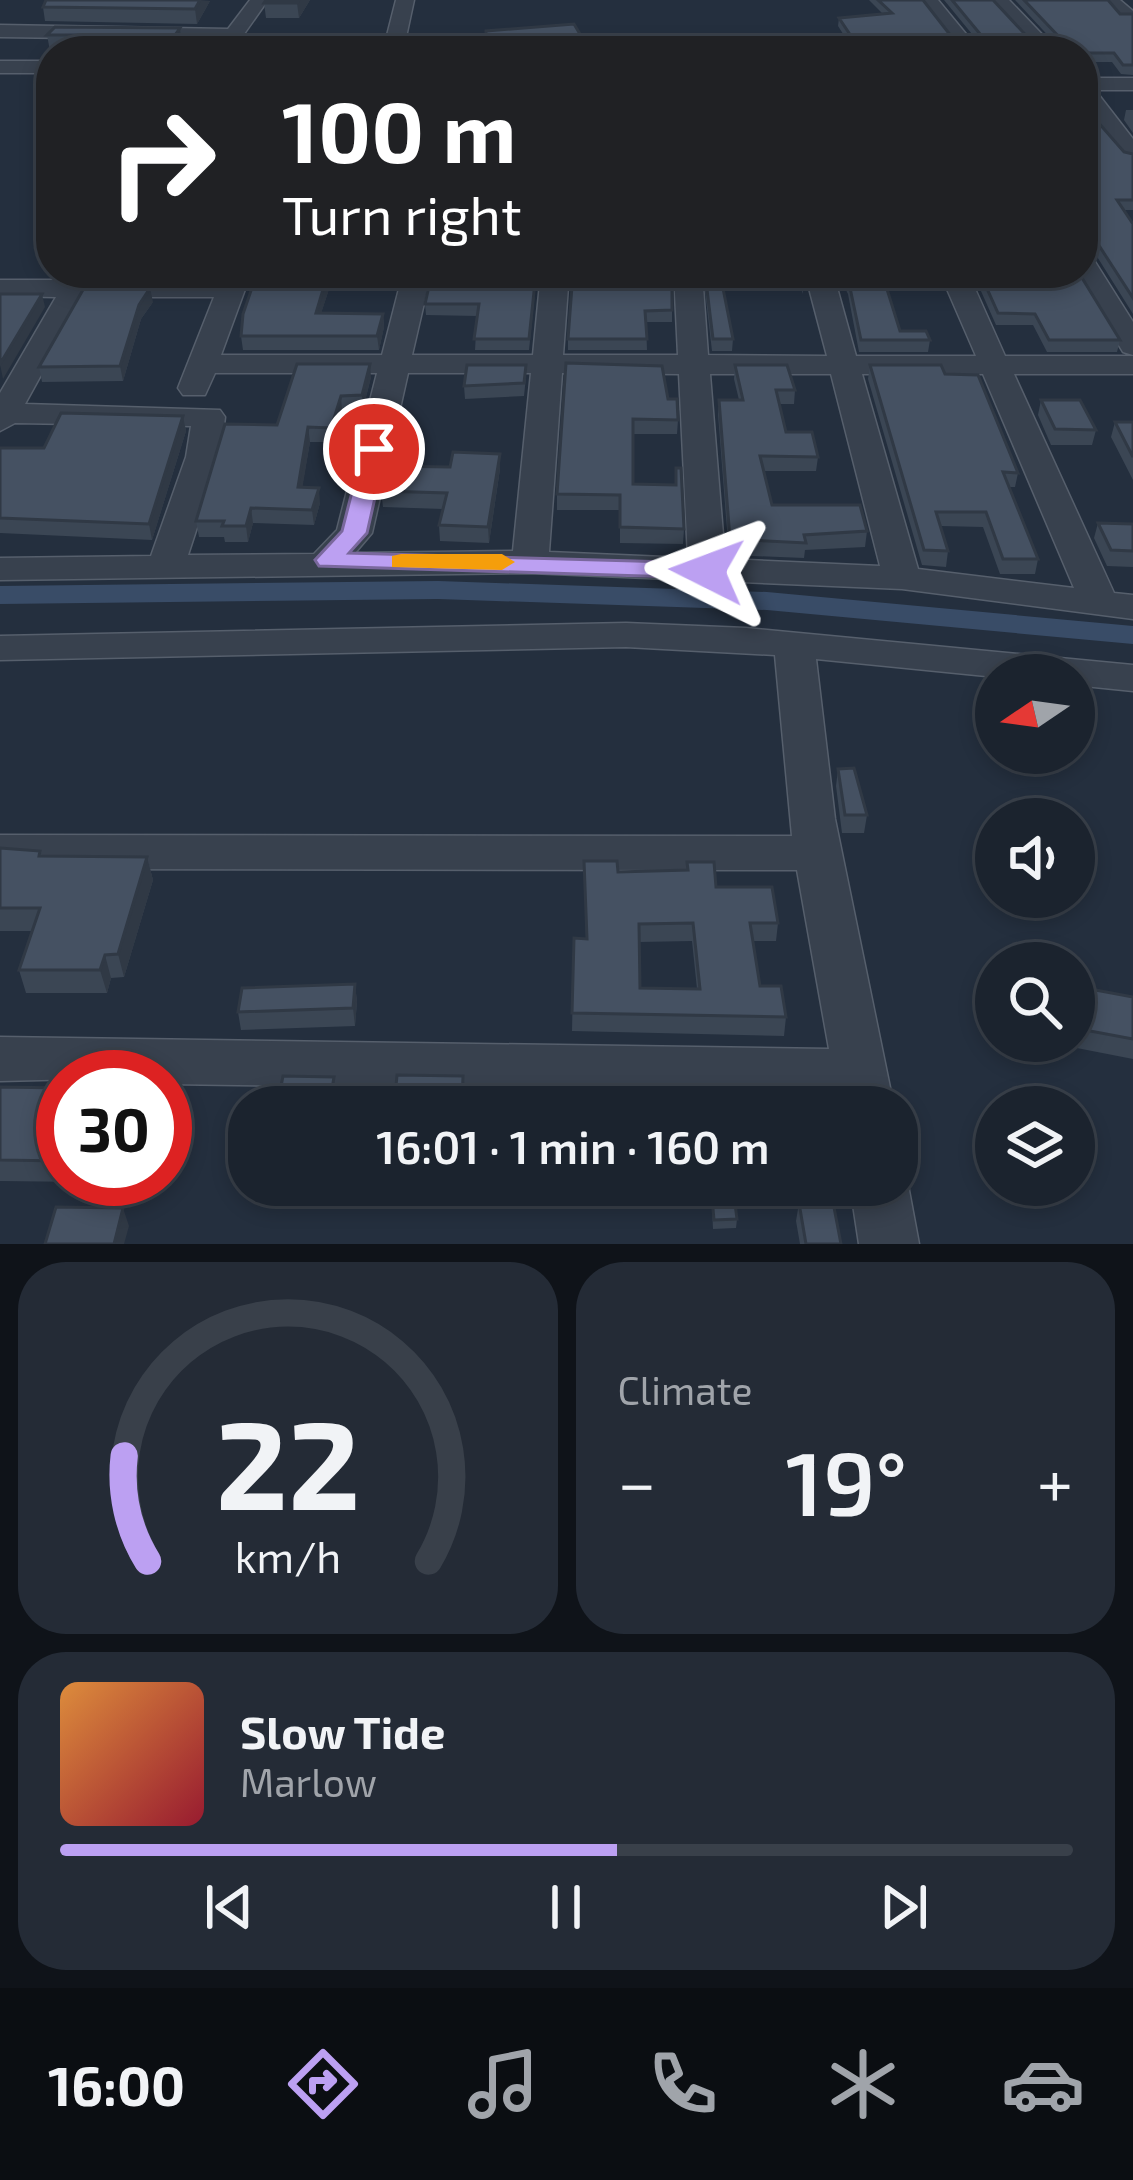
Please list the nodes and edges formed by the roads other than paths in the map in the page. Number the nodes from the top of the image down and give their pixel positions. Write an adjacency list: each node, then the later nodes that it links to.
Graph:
1 (405, 0): 12 (street)
2 (929, 0): 13 (street)
3 (999, 0): 14 (street)
4 (1109, 0): 6 (street)
5 (254, 8): 7 (street); 11 (street)
6 (1127, 15)
7 (53, 22): 8 (street); 9 (street); 10 (street)
8 (0, 32)
9 (50, 36)
10 (170, 36)
11 (233, 36)
12 (397, 36)
13 (958, 36)
14 (1034, 36)
15 (0, 56): 16 (street)
16 (36, 59)
17 (36, 64): 18 (street)
18 (3, 79): 19 (street)
19 (36, 79)
20 (1133, 80): 21 (street)
21 (1098, 81)
22 (1098, 104): 23 (street)
23 (1133, 154)
24 (36, 285): 26 (street)
25 (1098, 287): 34 (street)
26 (0, 288)
27 (75, 288): 43 (street)
28 (231, 288): 35 (street)
29 (413, 288): 36 (street)
30 (554, 288): 37 (street)
31 (689, 288): 40 (street)
32 (823, 288): 41 (street)
33 (962, 288): 38 (street)
34 (1133, 346)
35 (204, 364): 36 (street); 42 (street)
36 (395, 364): 37 (street); 44 (street)
37 (550, 365): 40 (street); 45 (street)
38 (996, 365): 39 (street); 41 (street); 50 (street)
39 (1133, 365)
40 (696, 366): 41 (street); 48 (street)
41 (845, 366): 49 (street)
42 (183, 415): 43 (street); 46 (street)
43 (1, 416)
44 (328, 560): 45 (street); 46 (street)
45 (530, 562): 48 (street)
46 (166, 565): 47 (street)
47 (0, 569)
48 (707, 571): 49 (street)
49 (902, 578): 50 (street)
50 (1117, 606)
51 (795, 645): 52 (street); 53 (street); 55 (street)
52 (0, 648)
53 (1133, 678)
54 (0, 852): 55 (street)
55 (816, 853): 58 (street)
56 (0, 1059): 57 (street)
57 (777, 1086)
58 (862, 1086)
59 (883, 1206): 60 (street)
60 (889, 1244)

